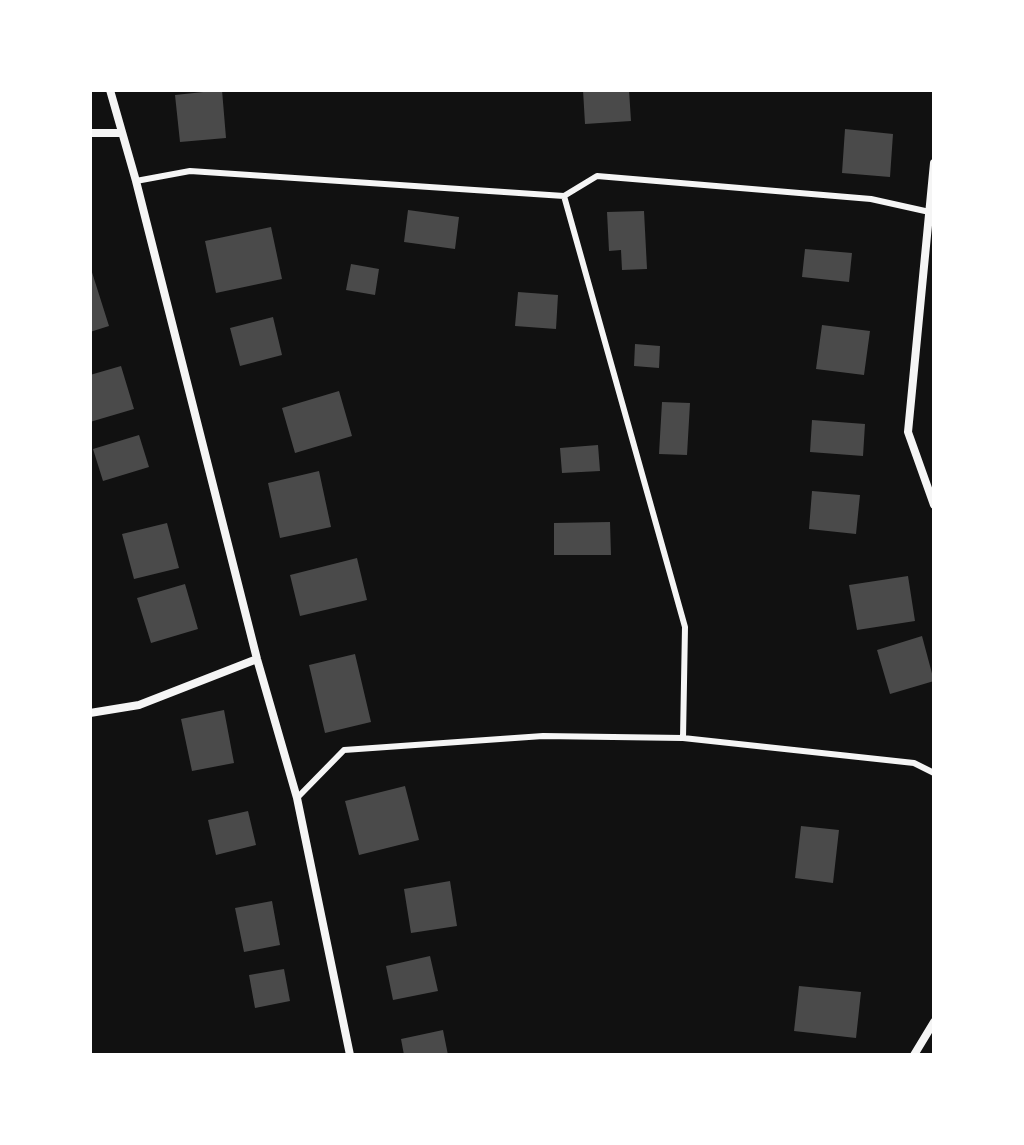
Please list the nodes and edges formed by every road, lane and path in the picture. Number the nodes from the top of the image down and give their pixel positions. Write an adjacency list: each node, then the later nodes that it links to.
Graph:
1 (110, 90): 3 (street)
2 (90, 133): 3 (street)
3 (121, 133): 5 (street)
4 (934, 163): 7 (street)
5 (136, 181): 6 (lane); 9 (street)
6 (564, 196): 7 (lane); 11 (lane)
7 (931, 212): 8 (street)
8 (934, 505)
9 (257, 659): 10 (street); 13 (street)
10 (90, 713)
11 (683, 738): 12 (lane); 13 (lane)
12 (934, 773)
13 (297, 798): 15 (street)
14 (934, 1022): 16 (street)
15 (350, 1055)
16 (914, 1055)

